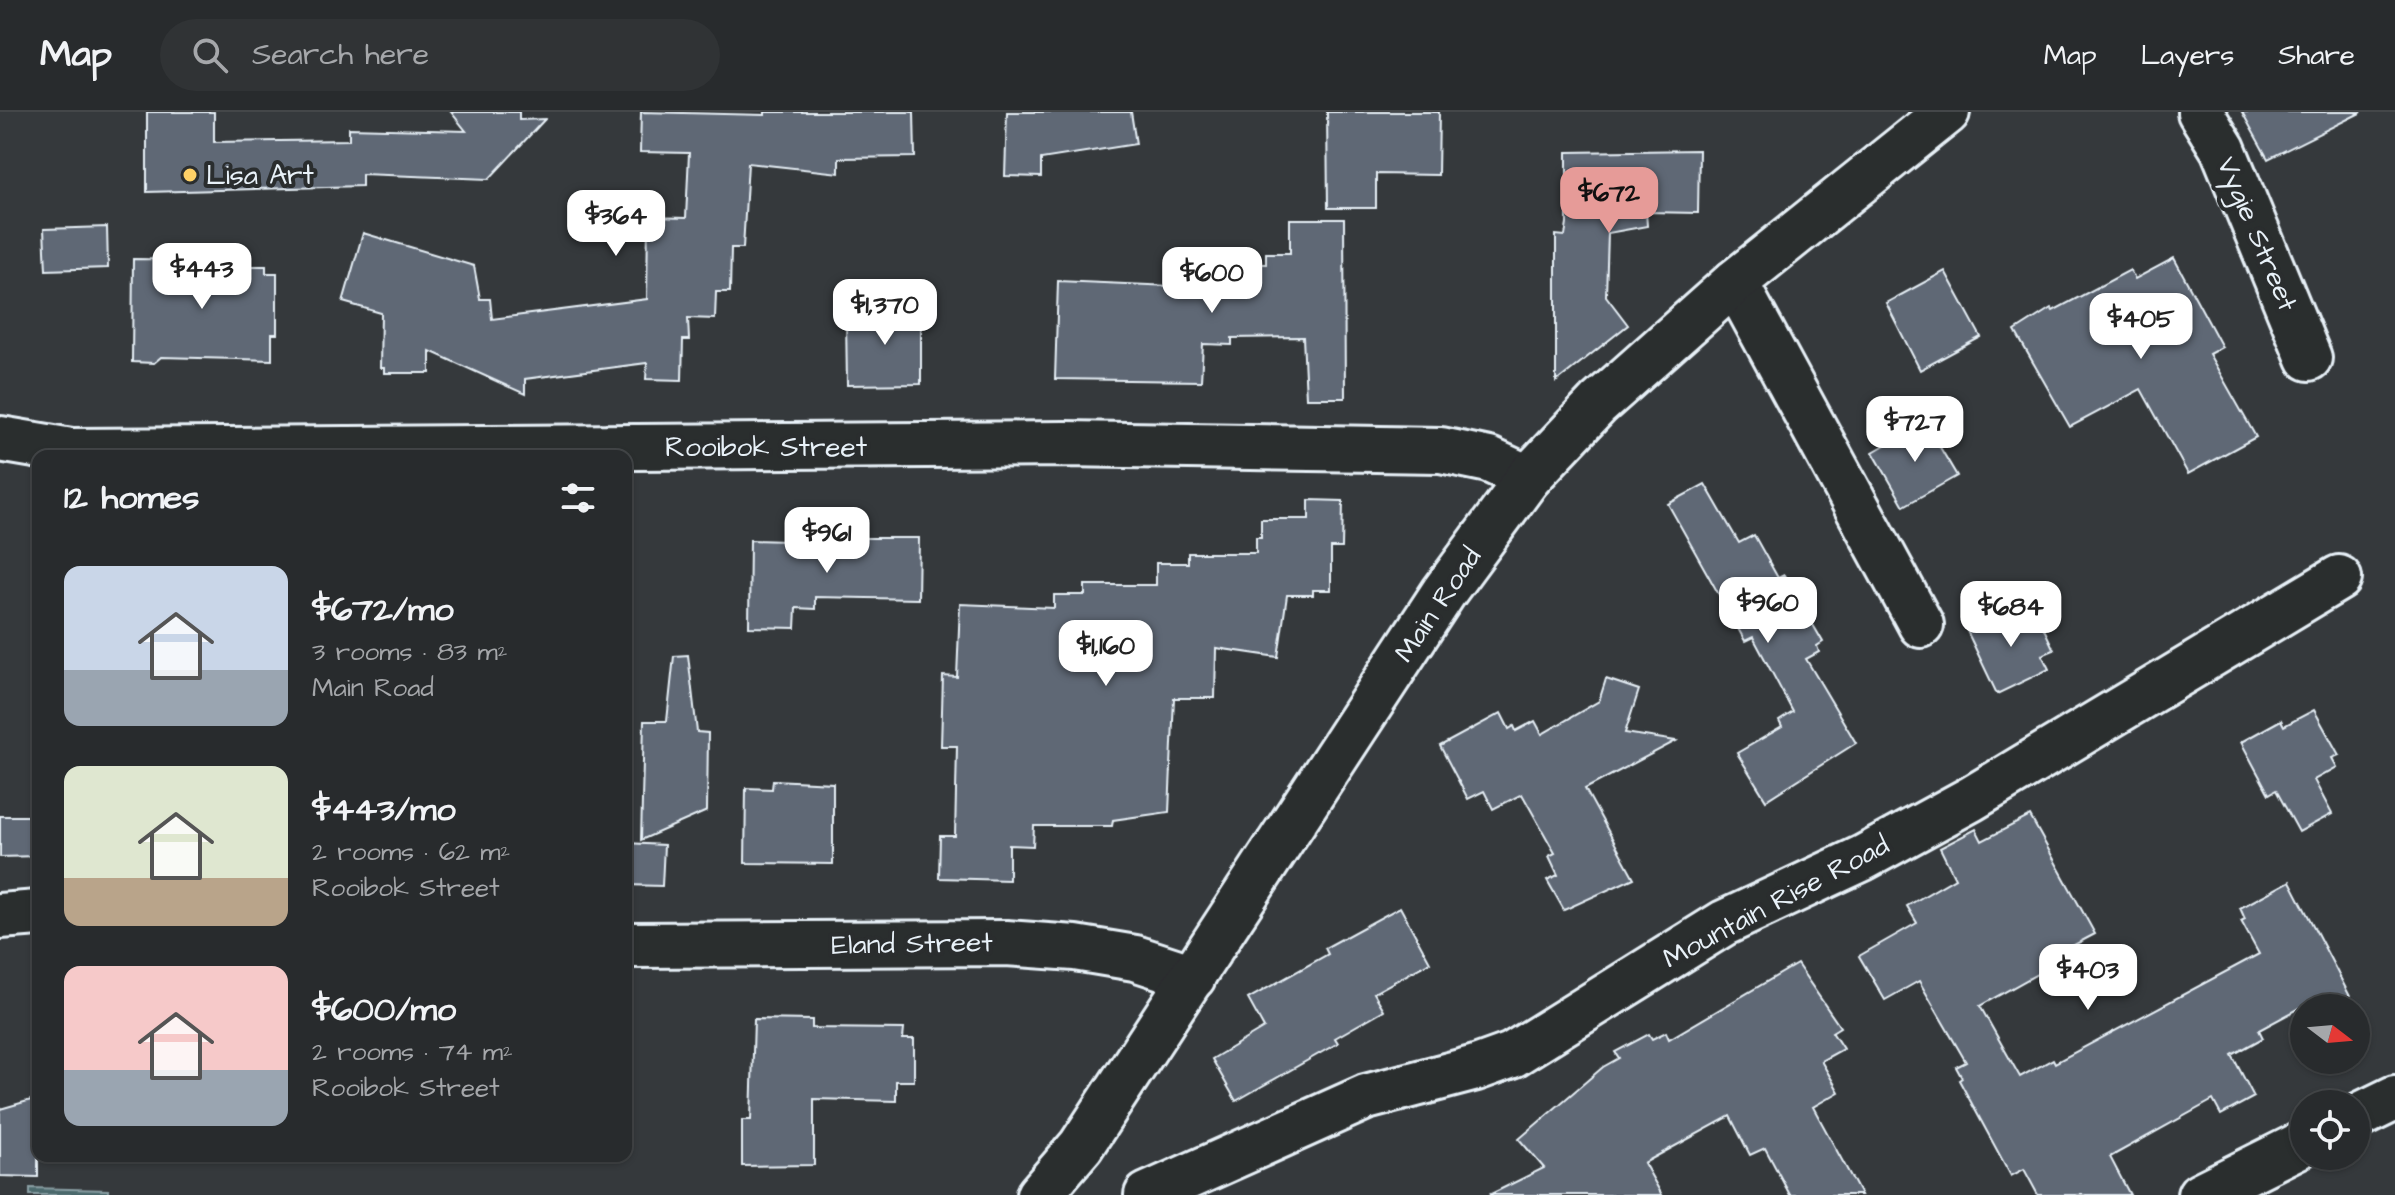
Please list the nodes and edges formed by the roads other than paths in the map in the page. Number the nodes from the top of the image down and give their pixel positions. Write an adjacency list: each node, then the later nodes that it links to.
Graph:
1 (1947, 112): 3 (street, Main Road)
2 (2200, 112): 4 (street, Vygie Street)
3 (1735, 282): 8 (street, Main Road); 10 (street)
4 (2309, 358)
5 (0, 439): 6 (street, Rooibok Street)
6 (65, 450)
7 (213, 450): 8 (street, Rooibok Street)
8 (1528, 478): 14 (street, Main Road)
9 (2339, 578): 19 (street, Mountain Rise Road)
10 (1921, 625)
11 (32, 913): 12 (street)
12 (0, 916)
13 (632, 945): 14 (street, Eland Street)
14 (1193, 977): 18 (street, Main Road)
15 (2395, 1098): 16 (street)
16 (2370, 1110)
17 (2290, 1150): 20 (street)
18 (1039, 1195)
19 (1147, 1195)
20 (2200, 1195)

